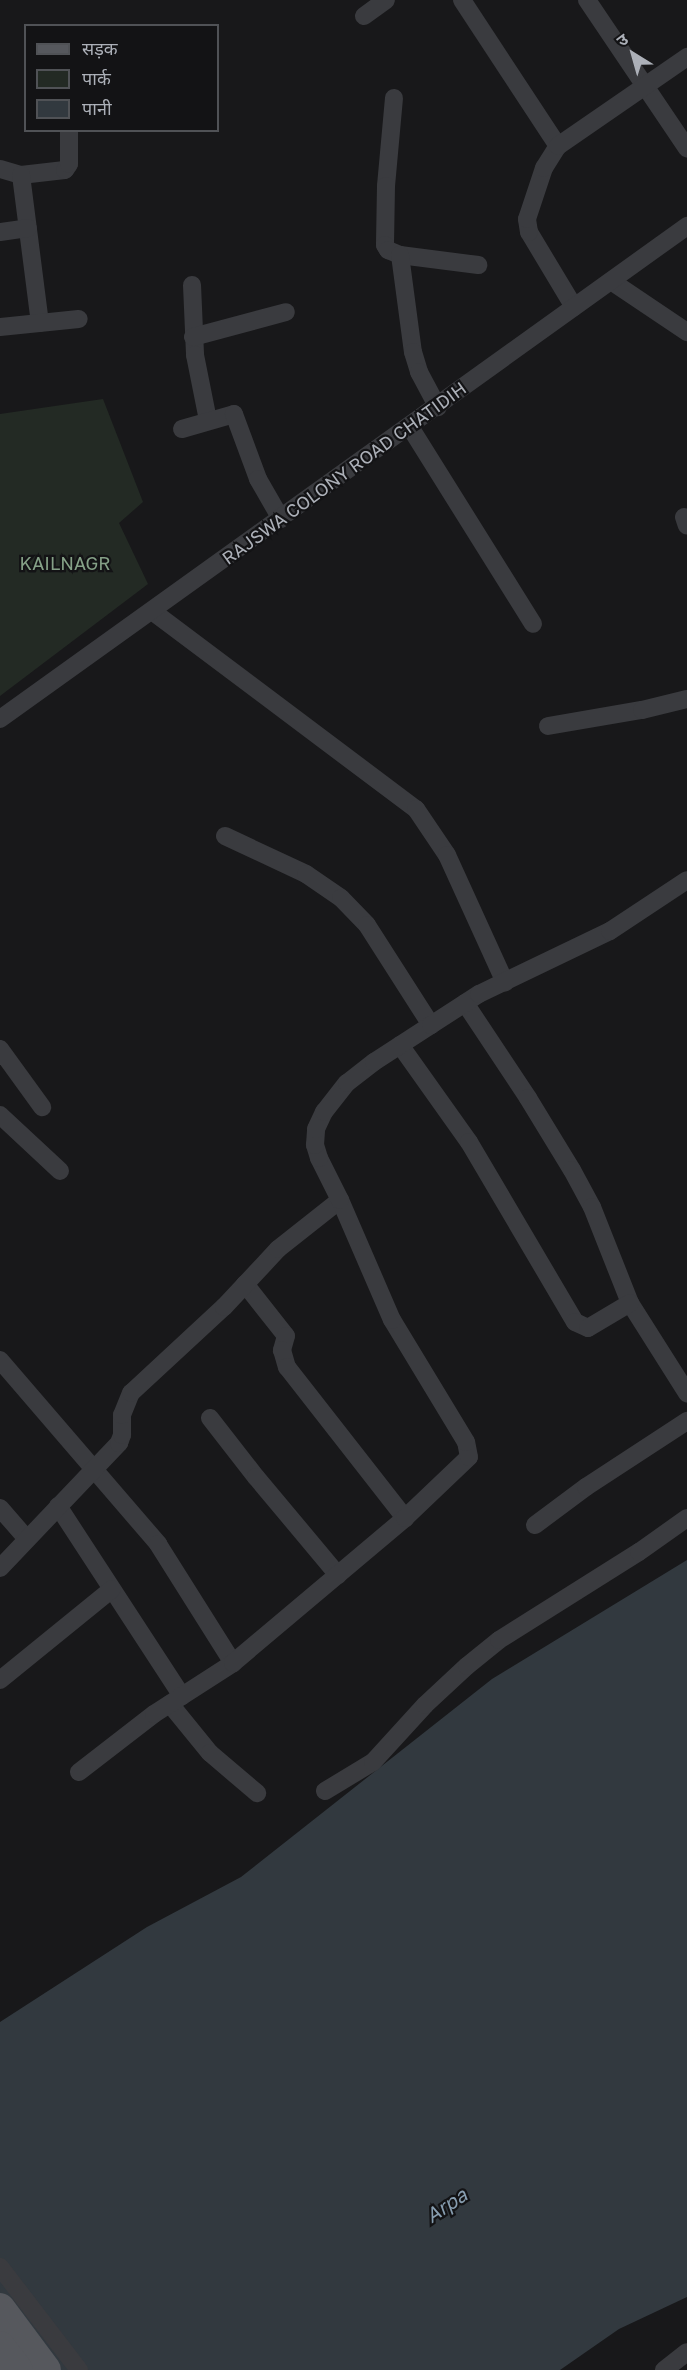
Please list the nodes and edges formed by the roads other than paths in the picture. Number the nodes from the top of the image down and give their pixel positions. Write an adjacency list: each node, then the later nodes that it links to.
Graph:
1 (386, 0): 4 (street)
2 (462, 0): 9 (street)
3 (587, 0): 6 (street)
4 (364, 16)
5 (687, 57): 6 (street)
6 (645, 87): 9 (street); 10 (street)
7 (394, 98): 16 (street)
8 (69, 132): 12 (street)
9 (558, 146): 20 (street)
10 (687, 148)
11 (0, 169): 12 (street)
12 (21, 175): 14 (street)
13 (687, 226): 18 (street, RAJSWA COLONY ROAD CHATIDIH)
14 (28, 228): 15 (street); 23 (street)
15 (0, 232)
16 (400, 255): 17 (street); 27 (street)
17 (478, 265)
18 (611, 281): 20 (street, RAJSWA COLONY ROAD CHATIDIH); 25 (street)
19 (192, 285): 26 (street)
20 (574, 307): 27 (street, RAJSWA COLONY ROAD CHATIDIH)
21 (286, 312): 26 (street)
22 (79, 319): 23 (street)
23 (40, 323): 24 (street)
24 (0, 327)
25 (687, 332)
26 (193, 337): 28 (street)
27 (438, 407): 29 (street, RAJSWA COLONY ROAD CHATIDIH)
28 (207, 420): 30 (street); 31 (street)
29 (410, 427): 31 (street, RAJSWA COLONY ROAD CHATIDIH); 33 (street)
30 (182, 429)
31 (280, 519): 32 (street, RAJSWA COLONY ROAD CHATIDIH)
32 (152, 611): 35 (street, RAJSWA COLONY ROAD CHATIDIH); 39 (street)
33 (533, 624)
34 (687, 699): 36 (street)
35 (0, 719)
36 (548, 726)
37 (225, 836): 41 (street)
38 (687, 880): 39 (street)
39 (505, 982): 40 (street)
40 (465, 1003): 41 (street); 49 (street)
41 (431, 1024): 42 (street)
42 (399, 1045): 47 (street); 49 (street)
43 (0, 1049): 44 (street)
44 (42, 1107)
45 (0, 1115): 46 (street)
46 (60, 1171)
47 (340, 1200): 48 (street); 57 (street)
48 (245, 1284): 54 (street); 57 (street)
49 (630, 1303): 51 (street)
50 (0, 1360): 54 (street)
51 (687, 1393)
52 (210, 1418): 62 (street)
53 (687, 1421): 59 (street)
54 (94, 1470): 55 (street); 64 (street)
55 (58, 1506): 60 (street); 63 (street)
56 (0, 1508): 60 (street)
57 (405, 1518): 62 (street)
58 (687, 1518): 68 (street)
59 (535, 1525)
60 (26, 1538): 61 (street)
61 (0, 1568)
62 (338, 1575): 64 (street)
63 (112, 1589): 65 (street); 66 (street)
64 (233, 1663): 66 (street)
65 (0, 1680)
66 (176, 1700): 67 (street); 69 (street)
67 (79, 1772)
68 (325, 1791)
69 (257, 1793)
70 (0, 2267): 76 (street)
71 (0, 2308): 75 (main road)
72 (0, 2346): 74 (main road)
73 (687, 2352): 77 (street)
74 (18, 2370)
75 (46, 2370)
76 (79, 2370)
77 (663, 2370)

